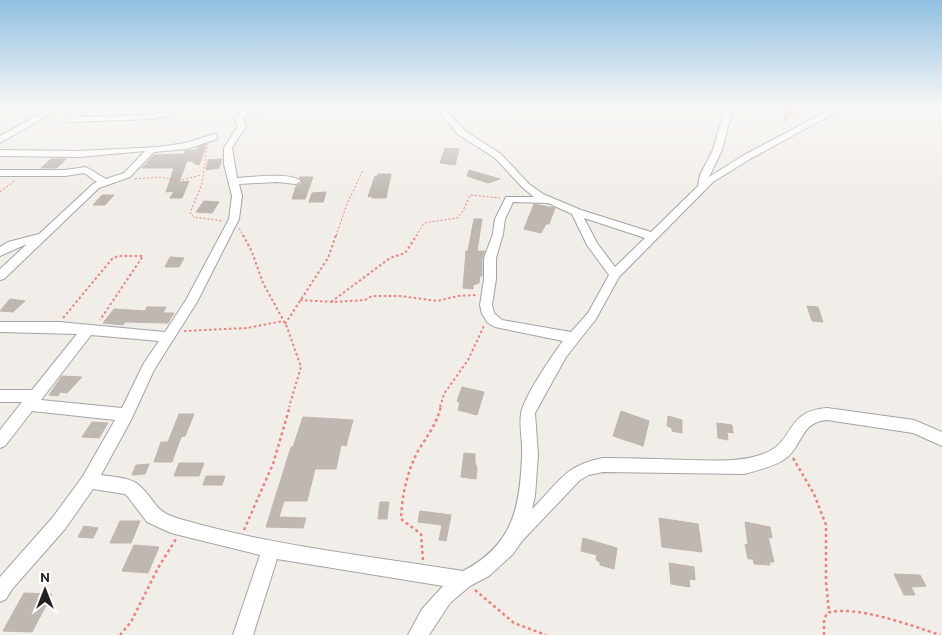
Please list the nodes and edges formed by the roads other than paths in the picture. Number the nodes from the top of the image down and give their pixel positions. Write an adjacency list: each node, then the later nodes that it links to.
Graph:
1 (207, 137): 7 (street)
2 (212, 137): 8 (street)
3 (235, 137): 8 (street)
4 (468, 137): 15 (street)
5 (721, 137): 14 (street)
6 (786, 137): 14 (street)
7 (154, 148): 9 (street); 13 (street)
8 (228, 148): 11 (street)
9 (0, 153)
10 (0, 173): 13 (street)
11 (234, 181): 12 (street); 26 (street)
12 (296, 181)
13 (104, 182): 17 (street)
14 (703, 186): 18 (street)
15 (552, 202): 16 (street); 27 (street)
16 (577, 212): 18 (street); 22 (street)
17 (41, 237): 19 (street); 21 (street)
18 (654, 237): 22 (street)
19 (0, 252)
20 (0, 260): 21 (street)
21 (15, 261): 23 (street)
22 (615, 274): 27 (street)
23 (0, 276)
24 (0, 327): 25 (street)
25 (91, 330): 26 (street); 29 (street)
26 (170, 333): 30 (street)
27 (574, 338): 34 (street)
28 (0, 396): 29 (street)
29 (33, 400): 30 (street); 32 (street)
30 (126, 415): 33 (street)
31 (942, 439): 34 (street)
32 (0, 441)
33 (89, 481): 35 (street); 37 (street)
34 (515, 536): 36 (street)
35 (271, 549): 36 (street); 38 (street)
36 (464, 580): 39 (street)
37 (0, 593)
38 (243, 635)
39 (418, 635)

